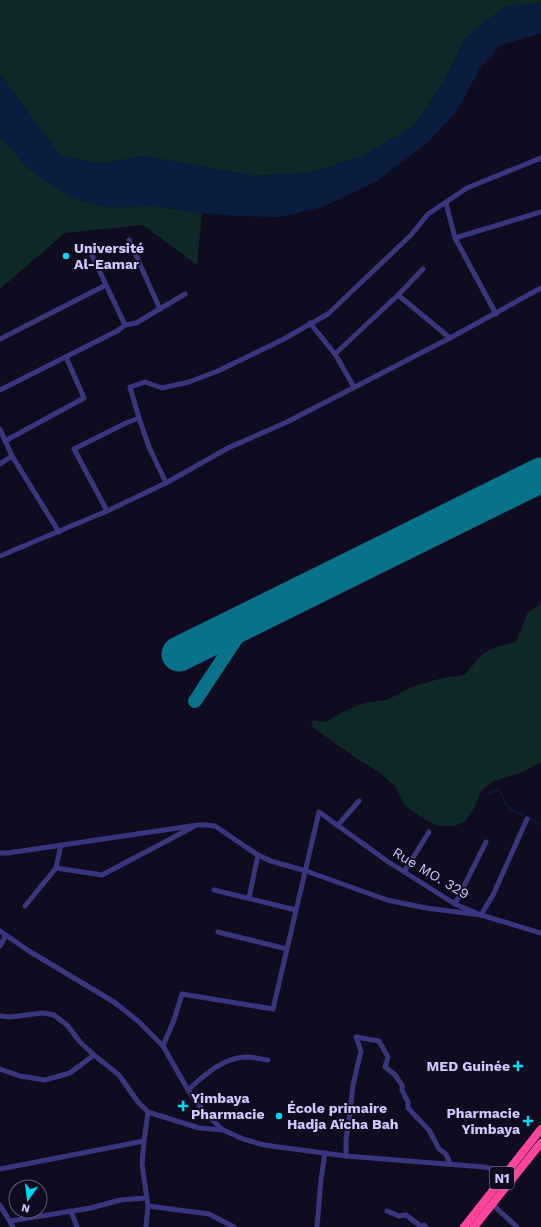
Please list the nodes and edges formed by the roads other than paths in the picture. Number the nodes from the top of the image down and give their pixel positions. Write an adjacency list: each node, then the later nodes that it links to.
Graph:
1 (541, 158): 2 (street)
2 (446, 203): 4 (street); 14 (street)
3 (541, 212): 4 (street)
4 (455, 238): 13 (street)
5 (129, 240): 12 (street)
6 (90, 249): 8 (street)
7 (423, 269): 11 (street)
8 (106, 285): 15 (street); 17 (street)
9 (541, 288): 13 (street)
10 (185, 294): 12 (street)
11 (398, 295): 16 (street); 18 (street)
12 (160, 309): 15 (street)
13 (496, 314): 16 (street)
14 (310, 323): 18 (street); 22 (street)
15 (125, 325): 19 (street)
16 (450, 338): 20 (street)
17 (0, 339)
18 (335, 354): 20 (street)
19 (66, 357): 21 (street); 24 (street)
20 (354, 387): 27 (street)
21 (0, 390)
22 (139, 418): 27 (street); 28 (street)
23 (0, 429): 24 (street)
24 (5, 441): 25 (street)
25 (12, 456): 26 (street); 29 (street)
26 (0, 464)
27 (166, 483): 28 (street)
28 (107, 511): 29 (street)
29 (59, 532): 30 (street)
30 (0, 556)
31 (359, 801): 34 (street)
32 (527, 818): 48 (street)
33 (198, 825): 37 (street); 39 (street); 40 (street)
34 (338, 825): 41 (street, Rue MO. 329); 42 (street, Rue MO. 329)
35 (429, 832): 42 (street)
36 (486, 842): 45 (street)
37 (61, 845): 38 (street); 40 (street)
38 (0, 853)
39 (258, 855): 41 (street); 44 (street)
40 (56, 868): 46 (street)
41 (306, 871): 47 (street); 48 (street)
42 (404, 872): 45 (street, Rue MO. 329)
43 (214, 890): 44 (street)
44 (249, 898): 47 (street)
45 (455, 904): 48 (street, Rue MO. 329)
46 (25, 906)
47 (296, 910): 54 (street)
48 (481, 915): 51 (street, Rue MO. 329)
49 (0, 931): 52 (street)
50 (218, 932): 54 (street)
51 (541, 933)
52 (6, 935): 53 (street); 56 (street)
53 (0, 946)
54 (287, 949): 56 (street)
55 (0, 1016): 57 (street)
56 (163, 1046): 60 (street)
57 (94, 1055): 59 (street); 61 (street)
58 (268, 1060): 60 (street)
59 (0, 1069)
60 (188, 1090): 63 (street)
61 (148, 1112): 63 (street); 64 (street)
62 (541, 1129): 70 (highway, N1)
63 (223, 1130): 66 (street)
64 (144, 1141): 69 (street); 71 (street)
65 (541, 1144): 73 (highway, N1)
66 (325, 1153): 67 (street); 82 (street)
67 (346, 1156): 68 (street); 68 (street)
68 (450, 1164): 70 (street)
69 (0, 1169)
70 (507, 1172): 84 (highway, N1)
71 (146, 1198): 74 (street); 75 (street)
72 (0, 1205): 77 (street)
73 (493, 1205): 85 (highway, N1); 86 (street)
74 (148, 1206): 80 (street); 81 (street)
75 (71, 1211): 77 (street); 79 (street)
76 (386, 1211): 83 (street)
77 (10, 1221): 78 (street)
78 (13, 1227)
79 (77, 1227)
80 (146, 1227)
81 (234, 1227)
82 (317, 1227)
83 (426, 1227)
84 (464, 1227)
85 (474, 1227)
86 (517, 1227)

